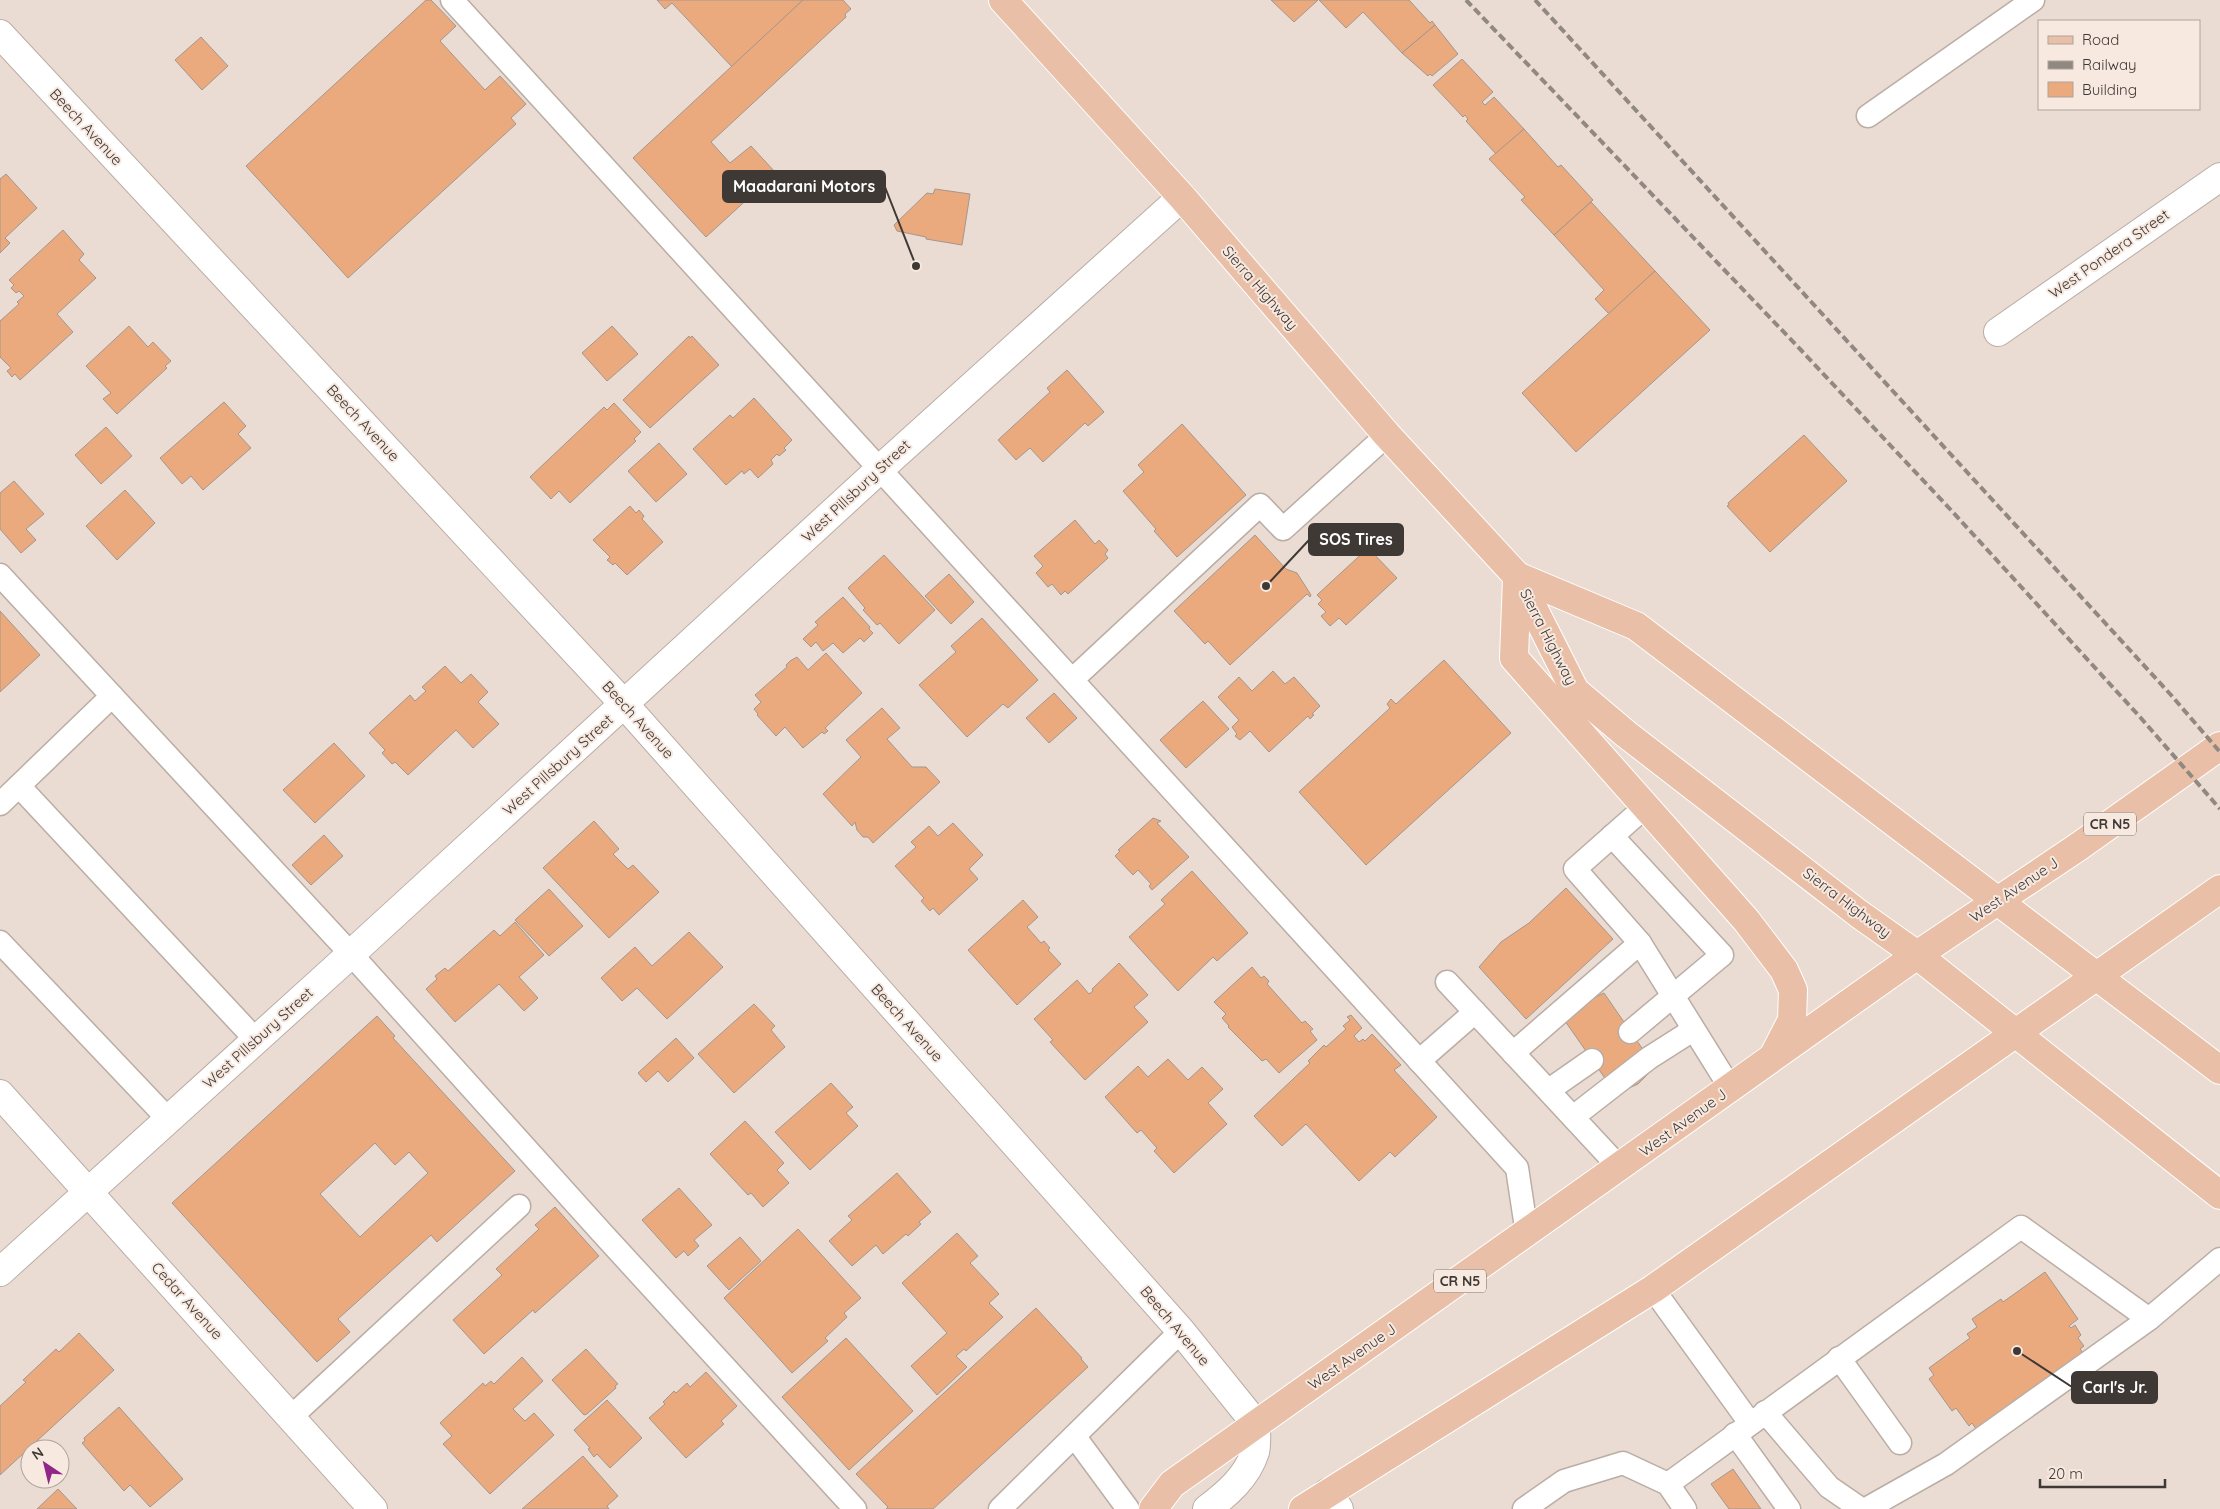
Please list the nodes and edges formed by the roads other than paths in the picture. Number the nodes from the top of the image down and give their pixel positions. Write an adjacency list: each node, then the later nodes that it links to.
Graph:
1 (452, 0): 10 (lane)
2 (1003, 0): 7 (main road, Sierra Highway)
3 (2033, 0): 5 (lane)
4 (0, 34): 15 (street, Beech Avenue)
5 (1868, 116)
6 (2220, 177): 8 (street, West Pondera Street)
7 (1182, 197): 9 (main road, Sierra Highway); 10 (street, West Pillsbury Street)
8 (1998, 332)
9 (1387, 435): 12 (main road, Sierra Highway); 13 (lane)
10 (880, 469): 13 (lane); 15 (street, West Pillsbury Street)
11 (0, 575): 14 (lane)
12 (1517, 576): 19 (main road); 22 (main road, Sierra Highway); 26 (main road, Sierra Highway)
13 (1072, 679): 38 (lane)
14 (112, 696): 17 (lane); 25 (lane)
15 (624, 704): 25 (street, West Pillsbury Street); 54 (street, Beech Avenue)
16 (2220, 746): 22 (main road, West Avenue J / CR N5)
17 (19, 786): 18 (lane); 34 (lane)
18 (0, 804)
19 (1645, 807): 20 (lane); 36 (main road)
20 (1612, 836): 24 (lane); 29 (lane)
21 (2220, 889): 27 (main road)
22 (1999, 900): 26 (main road, West Avenue J / CR N5); 27 (main road, Sierra Highway)
23 (0, 942): 44 (lane)
24 (1640, 943): 29 (lane); 35 (lane)
25 (351, 954): 34 (street, West Pillsbury Street); 65 (lane)
26 (1917, 955): 33 (main road, Sierra Highway); 36 (main road, West Avenue J / CR N5)
27 (2098, 977): 33 (main road); 39 (main road, Sierra Highway)
28 (1447, 982): 30 (lane)
29 (1673, 996): 31 (lane); 32 (lane)
30 (1475, 1012): 35 (lane); 38 (lane)
31 (1693, 1030): 40 (lane); 43 (lane)
32 (1630, 1032)
33 (2015, 1034): 47 (main road, Sierra Highway); 52 (main road)
34 (256, 1040): 44 (street, West Pillsbury Street)
35 (1513, 1053): 41 (lane)
36 (1772, 1059): 40 (main road, West Avenue J / CR N5)
37 (1592, 1060): 41 (lane)
38 (1419, 1061): 49 (lane)
39 (2220, 1070)
40 (1731, 1089): 45 (main road, West Avenue J / CR N5)
41 (1549, 1090): 43 (lane)
42 (0, 1094): 46 (street, Cedar Avenue)
43 (1573, 1117): 45 (lane)
44 (169, 1120): 46 (street, West Pillsbury Street)
45 (1620, 1168): 49 (main road, West Avenue J / CR N5)
46 (89, 1192): 51 (street, West Pillsbury Street); 56 (street, Cedar Avenue)
47 (2220, 1195)
48 (519, 1206): 56 (lane)
49 (1527, 1234): 58 (main road, West Avenue J / CR N5)
50 (2220, 1259): 53 (lane)
51 (0, 1272)
52 (1653, 1289): 57 (lane); 62 (main road)
53 (2148, 1319): 55 (lane); 74 (lane)
54 (1181, 1332): 58 (street, Beech Avenue); 59 (lane)
55 (1839, 1358): 57 (lane); 60 (lane)
56 (291, 1417): 64 (street, Cedar Avenue)
57 (1750, 1423): 61 (lane); 72 (lane); 73 (lane)
58 (1256, 1424): 68 (main road, West Avenue J / CR N5); 69 (street)
59 (1075, 1437): 66 (lane); 67 (lane)
60 (1900, 1443)
61 (1668, 1484): 63 (lane); 71 (lane)
62 (1333, 1501): 70 (main road)
63 (1536, 1506)
64 (373, 1509)
65 (855, 1509)
66 (1000, 1509)
67 (1128, 1509)
68 (1153, 1509)
69 (1207, 1509)
70 (1303, 1509)
71 (1685, 1509)
72 (1789, 1509)
73 (1862, 1509)
74 (1866, 1509)

